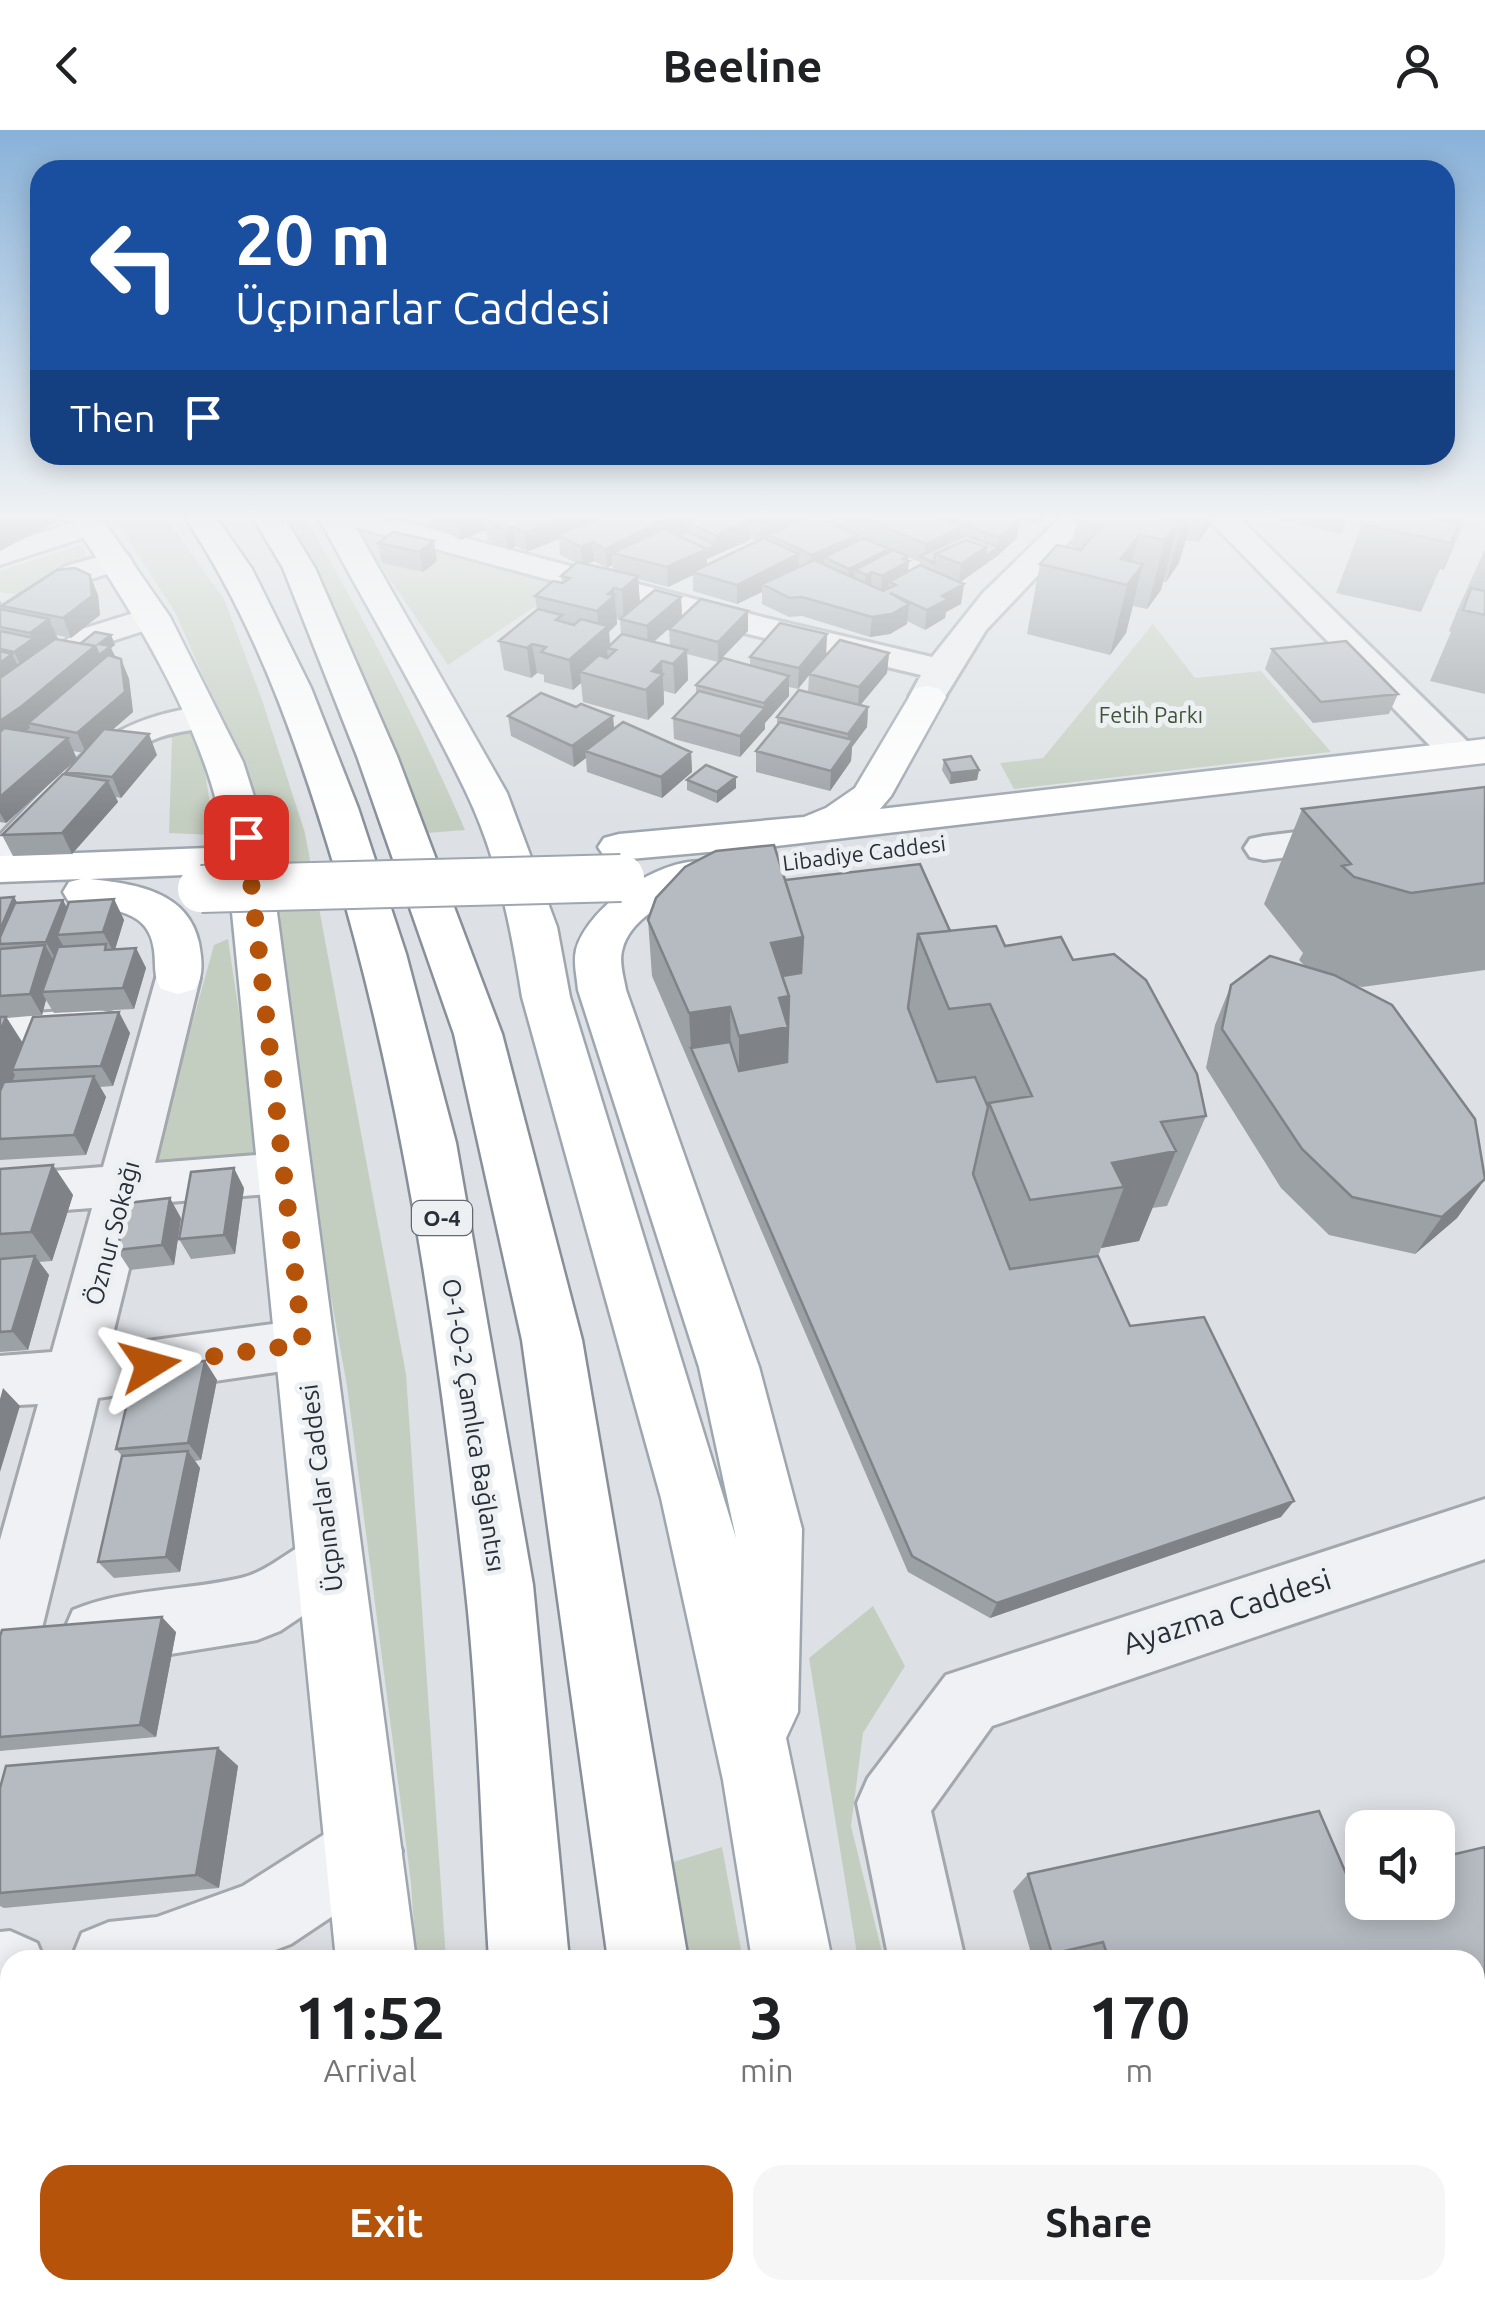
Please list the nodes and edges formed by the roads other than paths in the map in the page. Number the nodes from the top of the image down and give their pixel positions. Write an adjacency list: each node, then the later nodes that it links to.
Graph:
1 (151, 617): 12 (street)
2 (152, 617): 13 (main road, Üçpınarlar Caddesi)
3 (259, 617): 42 (main road, O-1-O-2 Çamlıca Bağlantısı / O-4)
4 (305, 617): 11 (main road)
5 (318, 617): 11 (main road)
6 (388, 617): 38 (main road)
7 (729, 617): 10 (street)
8 (982, 617): 10 (street)
9 (1326, 617): 15 (street)
10 (934, 683): 14 (main road); 17 (main road)
11 (348, 693): 43 (main road)
12 (0, 702)
13 (201, 718): 20 (street); 24 (main road, Üçpınarlar Caddesi)
14 (892, 754): 17 (main road); 18 (main road)
15 (1476, 761): 17 (main road, Libadiye Caddesi)
16 (1485, 822): 19 (street)
17 (928, 824): 18 (main road, Libadiye Caddesi); 23 (main road, Libadiye Caddesi)
18 (776, 833): 21 (main road, Libadiye Caddesi)
19 (1264, 848)
20 (0, 859)
21 (620, 862): 23 (main road, Libadiye Caddesi); 24 (main road, Libadiye Caddesi); 24 (main road, Libadiye Caddesi, bridge)
22 (0, 869): 24 (main road, Libadiye Caddesi)
23 (698, 872): 38 (main road)
24 (217, 879): 25 (main road, Libadiye Caddesi); 27 (main road); 29 (main road, Üçpınarlar Caddesi)
25 (85, 892): 26 (main road, Libadiye Caddesi); 27 (main road)
26 (0, 894)
27 (173, 999): 28 (street); 30 (street, Öznur Sokağı)
28 (0, 1031)
29 (282, 1174): 30 (street); 32 (main road, Üçpınarlar Caddesi)
30 (125, 1187): 31 (street); 33 (street, Öznur Sokağı)
31 (0, 1195)
32 (303, 1344): 33 (street); 36 (main road, Üçpınarlar Caddesi)
33 (74, 1376): 34 (street); 37 (street, Öznur Sokağı)
34 (0, 1381)
35 (1485, 1529): 45 (street, Ayazma Caddesi)
36 (330, 1560): 37 (street); 39 (main road, Üçpınarlar Caddesi)
37 (1, 1651)
38 (760, 1780): 44 (main road)
39 (366, 1851): 40 (street); 41 (main road, Üçpınarlar Caddesi)
40 (171, 1950)
41 (375, 1950)
42 (528, 1950)
43 (647, 1950)
44 (790, 1950)
45 (925, 1950)

